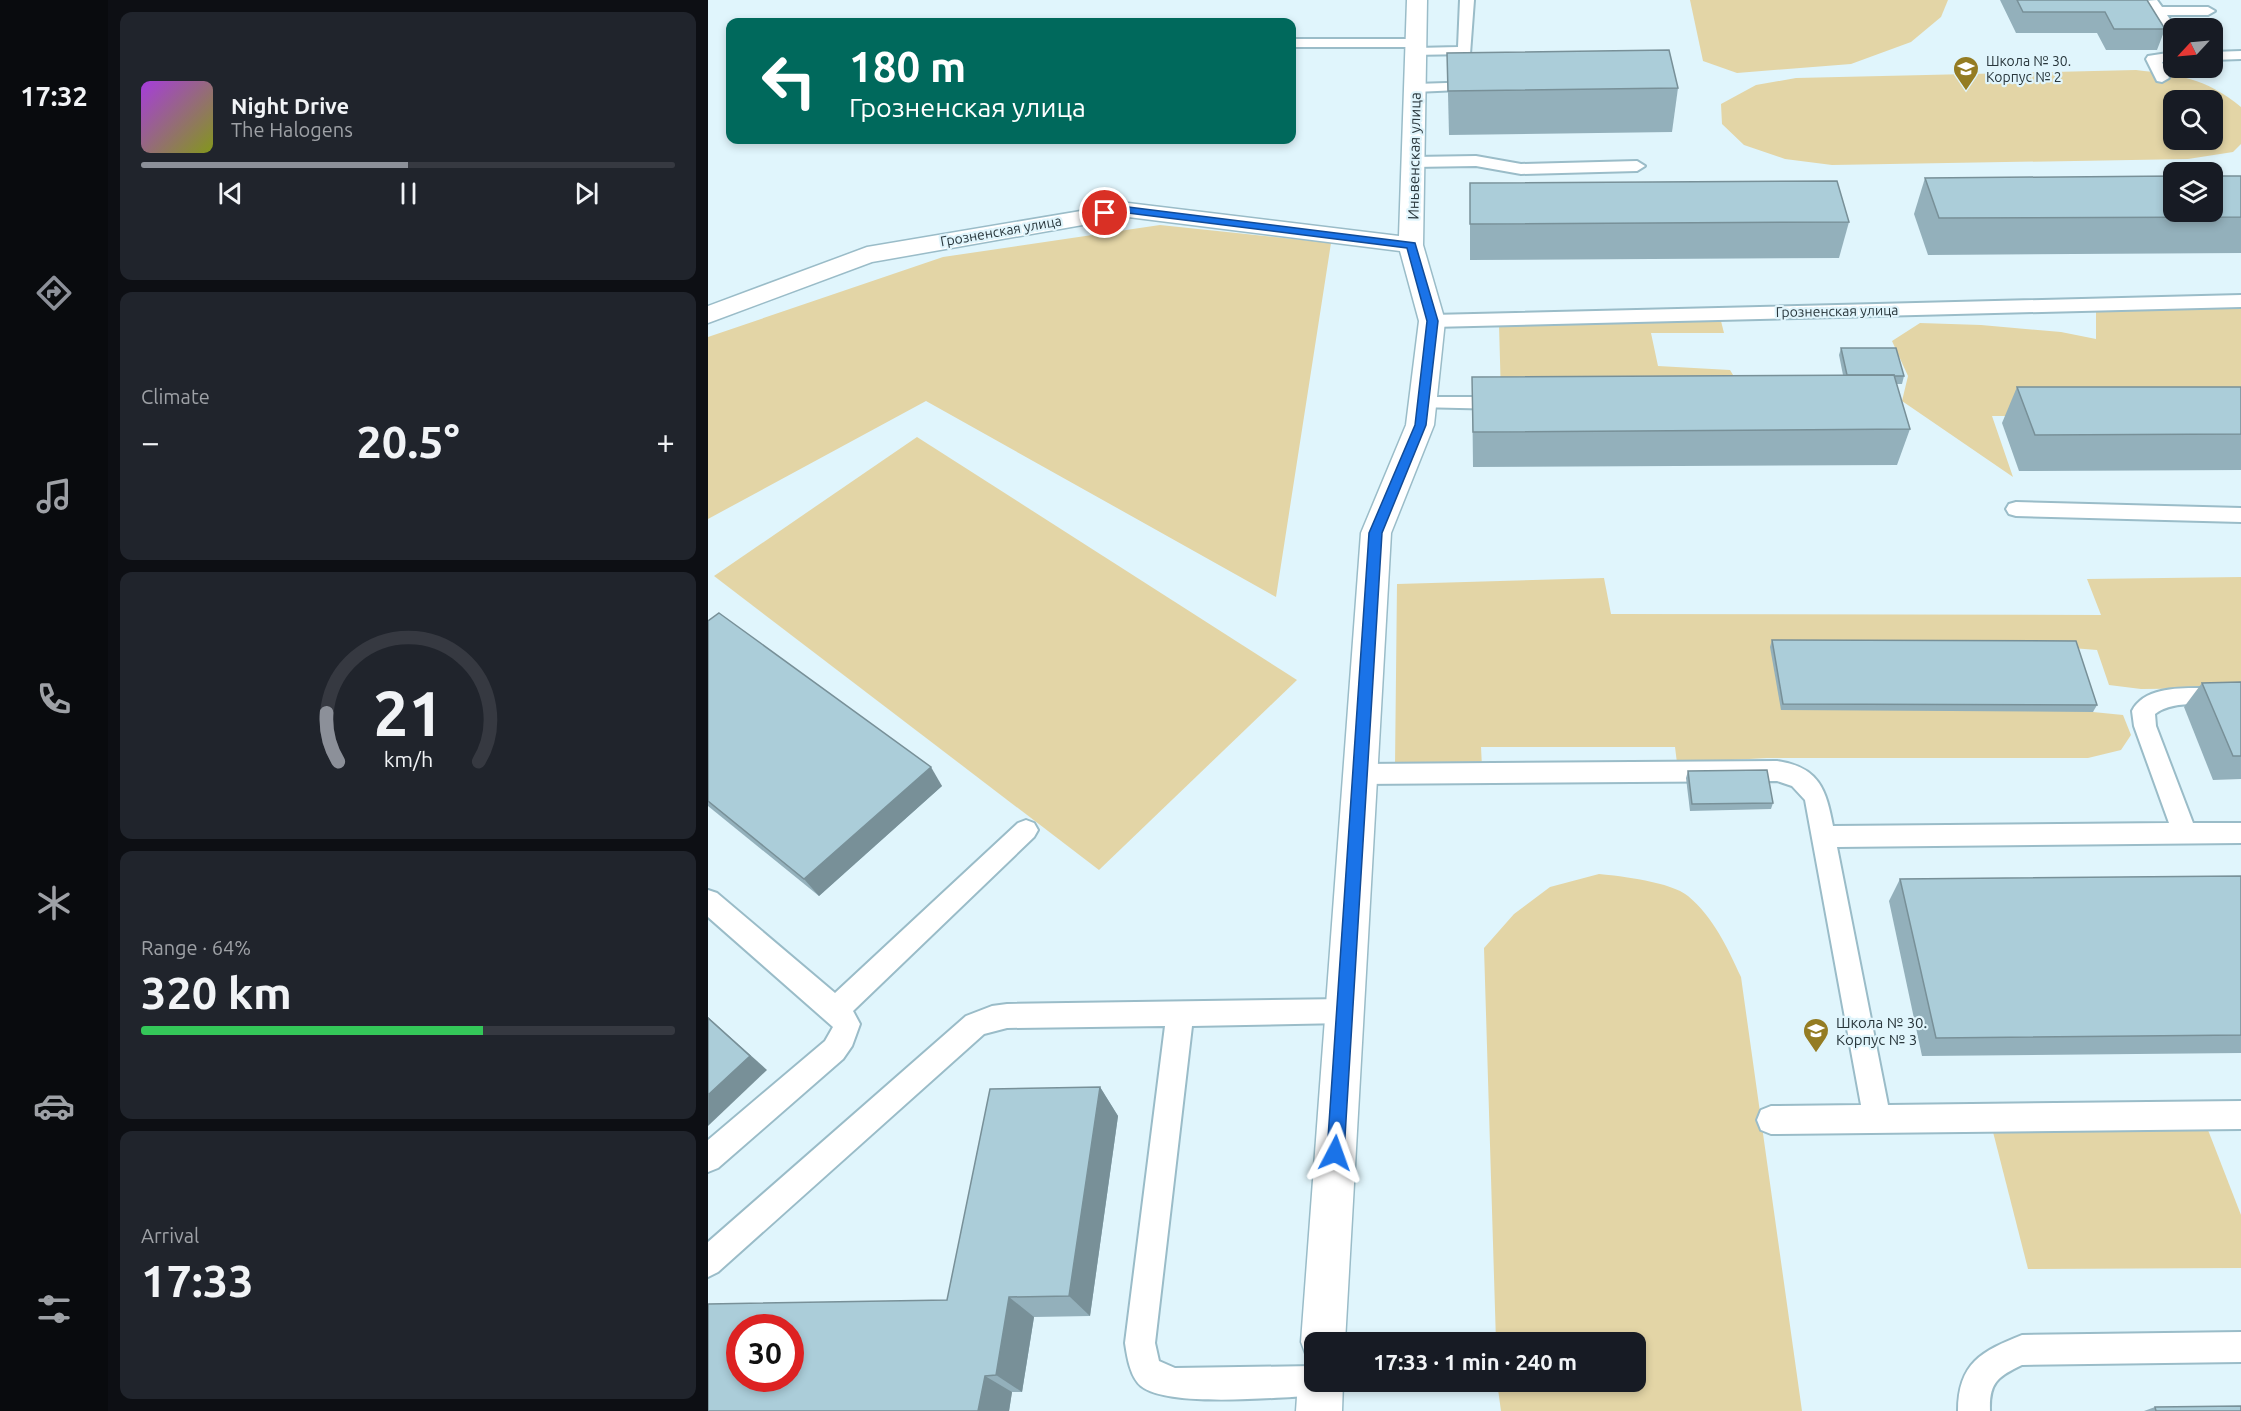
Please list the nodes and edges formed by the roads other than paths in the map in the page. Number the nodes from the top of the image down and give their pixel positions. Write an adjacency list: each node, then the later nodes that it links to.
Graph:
1 (1417, 0): 7 (street, Иньвенская улица)
2 (1467, 0): 7 (lane)
3 (2154, 6): 4 (lane); 5 (lane)
4 (2208, 11)
5 (2163, 20)
6 (1296, 43): 7 (lane)
7 (1416, 48): 13 (street, Иньвенская улица)
8 (2223, 56): 9 (lane)
9 (2241, 56)
10 (2163, 58): 11 (lane)
11 (2162, 78)
12 (1498, 86): 13 (lane)
13 (1415, 88): 14 (street, Иньвенская улица)
14 (1413, 162): 15 (lane); 16 (street, Иньвенская улица)
15 (1637, 166)
16 (1411, 245): 18 (street, Грозненская улица); 19 (street, Иньвенская улица)
17 (2241, 301): 19 (lane, Грозненская улица)
18 (708, 315)
19 (1432, 321): 20 (street, Иньвенская улица)
20 (1423, 403): 21 (lane); 25 (street, Иньвенская улица)
21 (1522, 403)
22 (2016, 509): 23 (lane)
23 (2241, 515)
24 (2241, 698): 28 (lane)
25 (1360, 774): 29 (lane); 32 (street, Иньвенская улица)
26 (1026, 830): 31 (lane)
27 (2241, 833): 28 (lane)
28 (2185, 834): 29 (lane)
29 (1823, 837): 35 (lane)
30 (708, 901): 31 (lane)
31 (835, 1010): 37 (lane)
32 (1344, 1011): 33 (lane); 39 (street, Иньвенская улица)
33 (1180, 1014): 38 (lane); 41 (lane)
34 (2241, 1115): 35 (lane)
35 (1877, 1119): 36 (lane)
36 (1771, 1120)
37 (708, 1158)
38 (708, 1262)
39 (1324, 1332)
40 (2241, 1347): 44 (lane)
41 (1304, 1381)
42 (1320, 1392): 43 (street)
43 (1319, 1411)
44 (1974, 1411)

